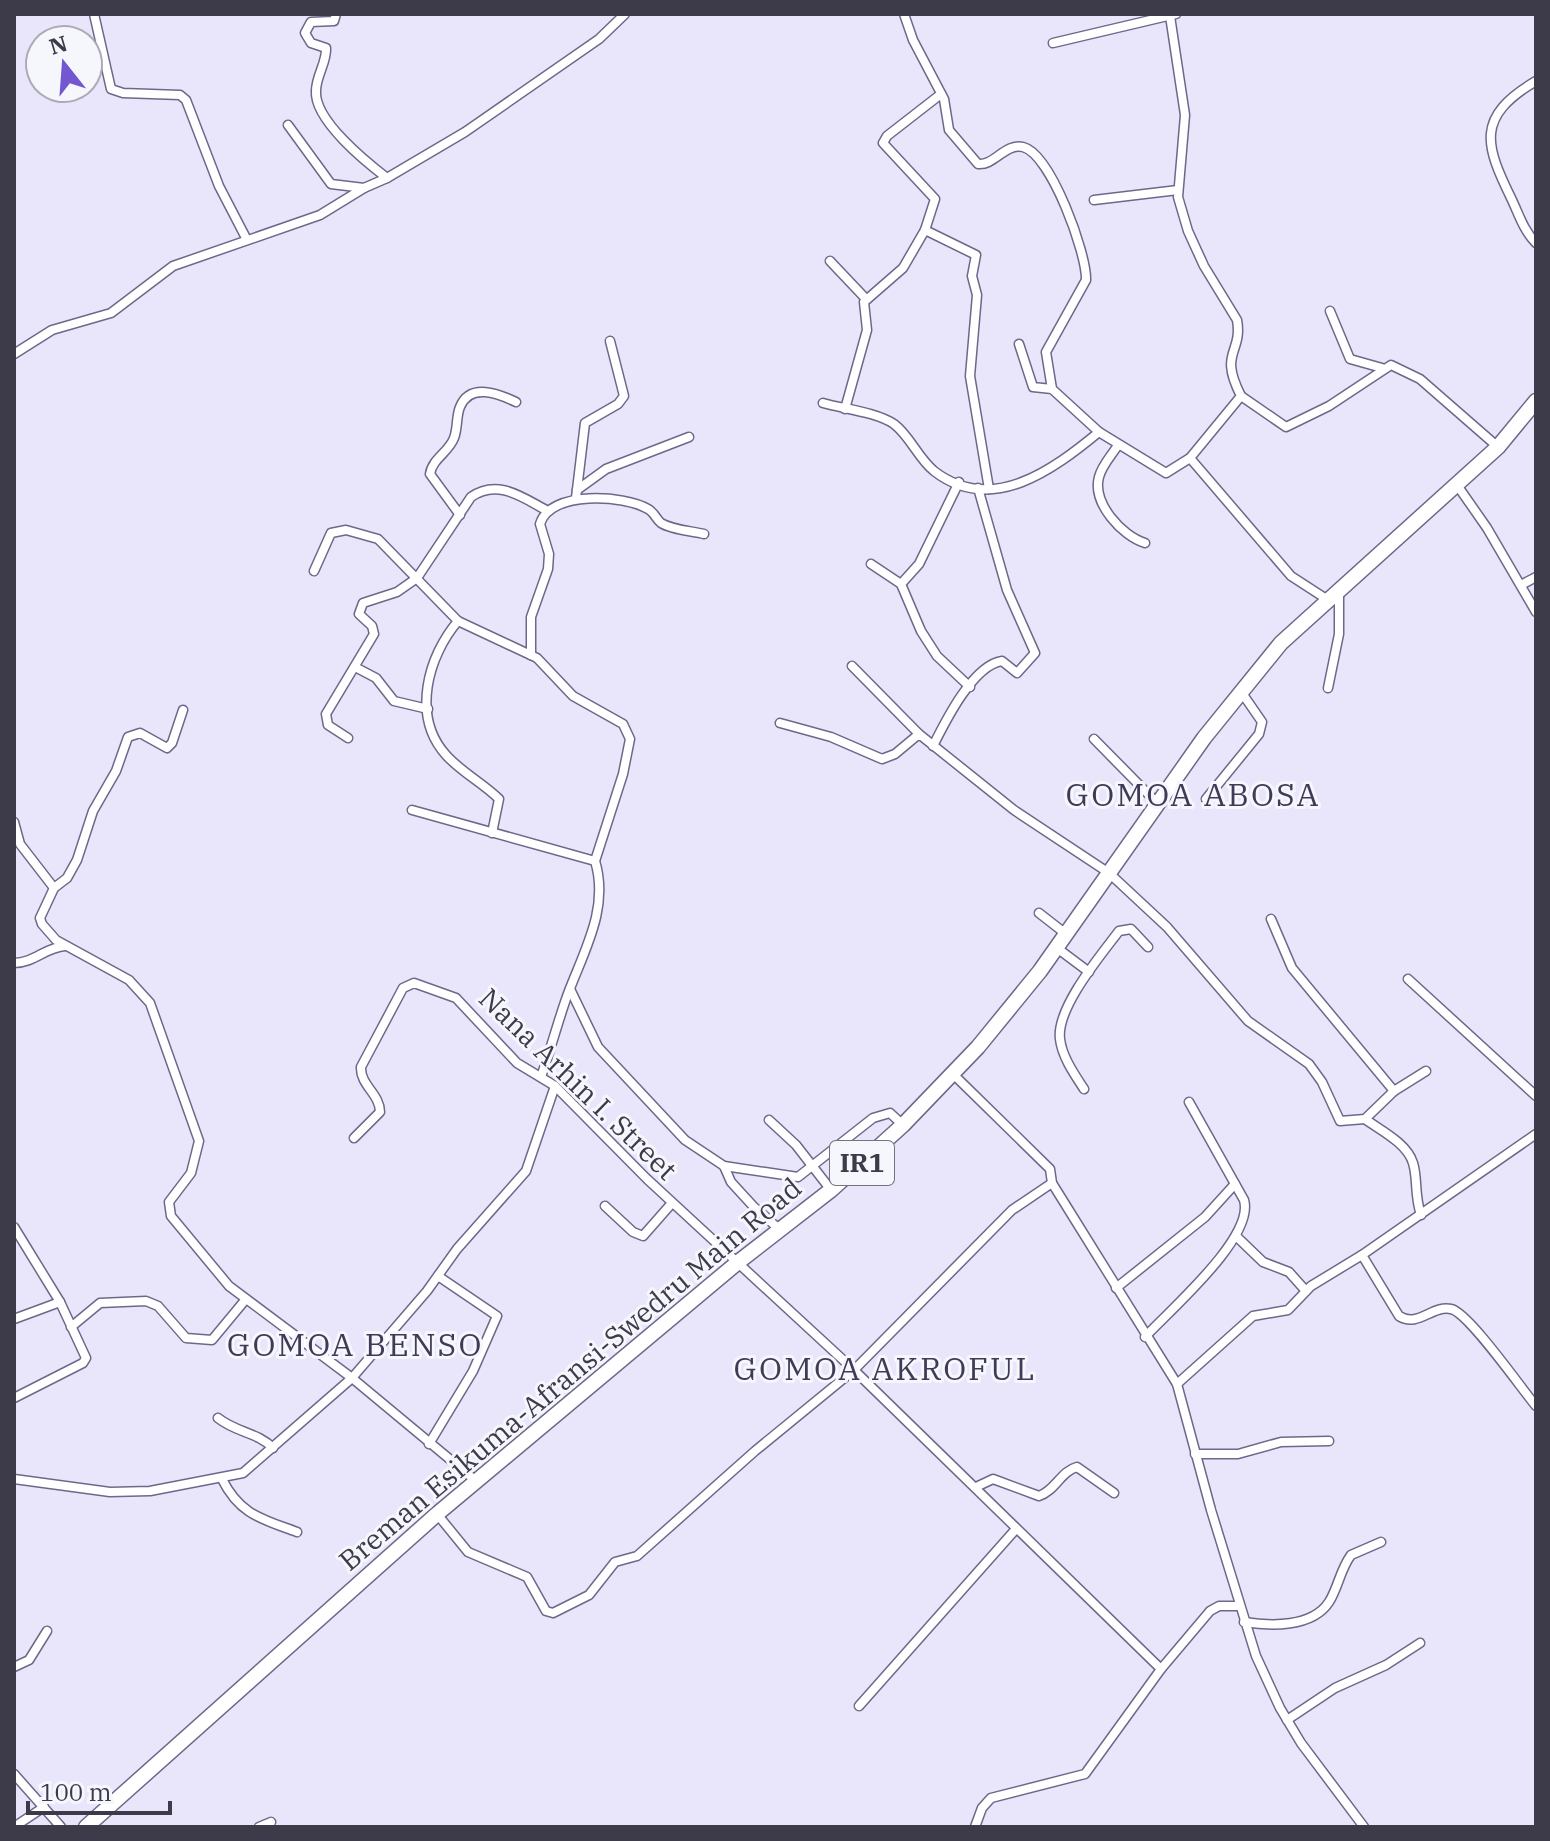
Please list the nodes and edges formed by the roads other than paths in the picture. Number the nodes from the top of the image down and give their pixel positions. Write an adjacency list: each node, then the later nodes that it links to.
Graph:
1 (94, 14): 15 (street)
2 (336, 14): 10 (street)
3 (625, 14): 10 (street)
4 (904, 14): 8 (street)
5 (1173, 15): 6 (street); 12 (street)
6 (1053, 43)
7 (1536, 81): 16 (street)
8 (941, 94): 14 (street); 24 (street)
9 (288, 125): 11 (street)
10 (387, 178): 11 (street)
11 (364, 188): 15 (street)
12 (1178, 190): 13 (street); 25 (street)
13 (1094, 200)
14 (925, 230): 18 (street); 38 (street)
15 (246, 238): 22 (street)
16 (1536, 243)
17 (830, 261): 18 (street)
18 (866, 299): 29 (street)
19 (1330, 311): 23 (street)
20 (610, 341): 39 (street)
21 (1019, 344): 24 (street)
22 (15, 351)
23 (1382, 368): 25 (street); 33 (street)
24 (1052, 389): 30 (street)
25 (1241, 396): 34 (street)
26 (1536, 401): 33 (main road, Breman Esikuma-Afransi-Swedru Main Road / IR1)
27 (516, 402): 41 (street)
28 (823, 403): 29 (street)
29 (845, 409): 35 (street)
30 (1099, 432): 32 (street); 38 (street)
31 (689, 437): 39 (street)
32 (1118, 445): 34 (street); 43 (street)
33 (1498, 447): 36 (main road, Breman Esikuma-Afransi-Swedru Main Road / IR1)
34 (1190, 458): 50 (street)
35 (959, 482): 37 (street); 48 (street)
36 (1457, 485): 49 (street); 50 (main road, Breman Esikuma-Afransi-Swedru Main Road / IR1)
37 (978, 488): 38 (street); 56 (street)
38 (989, 489)
39 (577, 494): 40 (street); 42 (street)
40 (548, 511): 41 (street); 53 (street)
41 (460, 515): 47 (street)
42 (704, 534)
43 (1145, 543)
44 (871, 564): 48 (street)
45 (314, 571): 47 (street)
46 (1536, 577): 49 (street)
47 (417, 578): 52 (street); 55 (street)
48 (901, 584): 56 (street)
49 (1521, 585): 51 (street)
50 (1334, 596): 57 (street); 58 (main road, Breman Esikuma-Afransi-Swedru Main Road / IR1)
51 (1536, 612)
52 (458, 621): 53 (street); 59 (street)
53 (531, 655): 71 (street)
54 (852, 666): 62 (street)
55 (355, 667): 59 (street); 63 (street)
56 (970, 687): 65 (street)
57 (1328, 688)
58 (1242, 693): 66 (street); 67 (main road, Breman Esikuma-Afransi-Swedru Main Road / IR1)
59 (428, 709): 70 (street)
60 (183, 710): 73 (street)
61 (780, 723): 62 (street)
62 (919, 734): 65 (street)
63 (348, 738)
64 (1094, 739): 67 (street)
65 (933, 746): 72 (street)
66 (1206, 799)
67 (1158, 804): 72 (main road, Breman Esikuma-Afransi-Swedru Main Road / IR1)
68 (412, 810): 70 (street)
69 (14, 822): 73 (street)
70 (492, 833): 71 (street)
71 (595, 861): 83 (street)
72 (1109, 873): 76 (main road, Breman Esikuma-Afransi-Swedru Main Road / IR1); 92 (street)
73 (54, 888): 77 (street)
74 (1039, 913): 76 (street)
75 (1271, 919): 89 (street)
76 (1066, 934): 79 (main road, Breman Esikuma-Afransi-Swedru Main Road / IR1)
77 (66, 945): 80 (street); 113 (street)
78 (1148, 947): 81 (street)
79 (1057, 948): 81 (street); 85 (main road, Breman Esikuma-Afransi-Swedru Main Road / IR1)
80 (14, 963)
81 (1089, 972): 88 (street)
82 (1408, 979): 90 (street)
83 (570, 988): 86 (street); 97 (street)
84 (1426, 1071): 89 (street)
85 (953, 1074): 94 (main road, Breman Esikuma-Afransi-Swedru Main Road / IR1); 99 (street)
86 (541, 1077): 87 (street, Nana Arhin I. Street); 96 (street, Nana Arhin I. Street)
87 (555, 1086): 102 (street, Nana Arhin I. Street); 110 (street)
88 (1084, 1089)
89 (1394, 1091): 92 (street)
90 (1536, 1096)
91 (1189, 1102): 100 (street)
92 (1365, 1119): 104 (street)
93 (769, 1120): 98 (street)
94 (903, 1125): 98 (street); 101 (main road, Breman Esikuma-Afransi-Swedru Main Road / IR1)
95 (1536, 1134): 104 (street)
96 (354, 1138)
97 (724, 1166): 98 (street); 106 (street)
98 (812, 1169): 101 (street)
99 (1052, 1183): 111 (street); 118 (street)
100 (1235, 1184): 107 (street); 111 (street)
101 (831, 1190): 106 (main road, Breman Esikuma-Afransi-Swedru Main Road / IR1)
102 (672, 1203): 103 (street); 109 (street, Nana Arhin I. Street)
103 (605, 1206)
104 (1421, 1215): 108 (street)
105 (14, 1227): 114 (street)
106 (779, 1229): 109 (main road, Breman Esikuma-Afransi-Swedru Main Road / IR1)
107 (1237, 1237): 112 (street); 117 (street)
108 (1362, 1255): 112 (street); 122 (street)
109 (737, 1263): 118 (street, Nana Arhin I. Street); 130 (main road, Breman Esikuma-Afransi-Swedru Main Road / IR1)
110 (438, 1276): 119 (street); 125 (street)
111 (1116, 1288): 117 (street)
112 (1306, 1291): 120 (street)
113 (246, 1299): 116 (street); 119 (street)
114 (60, 1302): 115 (street); 116 (street)
115 (14, 1319)
116 (71, 1327): 121 (street)
117 (1145, 1337): 120 (street)
118 (854, 1370): 131 (street, Nana Arhin I. Street); 133 (street)
119 (352, 1378): 125 (street); 126 (street)
120 (1177, 1384): 127 (street)
121 (14, 1398)
122 (1536, 1406)
123 (218, 1418): 126 (street)
124 (1329, 1441): 127 (street)
125 (429, 1444): 130 (street)
126 (273, 1448): 129 (street)
127 (1195, 1454): 137 (street)
128 (14, 1479): 129 (street)
129 (222, 1479): 135 (street)
130 (476, 1481): 133 (main road, Breman Esikuma-Afransi-Swedru Main Road / IR1)
131 (976, 1487): 132 (street); 134 (street, Nana Arhin I. Street)
132 (1114, 1493)
133 (437, 1514): 150 (main road, Breman Esikuma-Afransi-Swedru Main Road / IR1)
134 (1016, 1529): 142 (street, Nana Arhin I. Street); 143 (street)
135 (297, 1532)
136 (1381, 1542): 138 (street)
137 (1240, 1606): 138 (street); 142 (street)
138 (1244, 1622): 144 (street)
139 (47, 1631): 141 (street)
140 (1420, 1643): 144 (street)
141 (14, 1667)
142 (1161, 1669): 152 (street)
143 (859, 1706)
144 (1287, 1720): 153 (street)
145 (14, 1774): 146 (street)
146 (44, 1807): 148 (street); 149 (street)
147 (271, 1822): 151 (street)
148 (14, 1827)
149 (61, 1827)
150 (86, 1827)
151 (259, 1827)
152 (975, 1827)
153 (1364, 1827)

